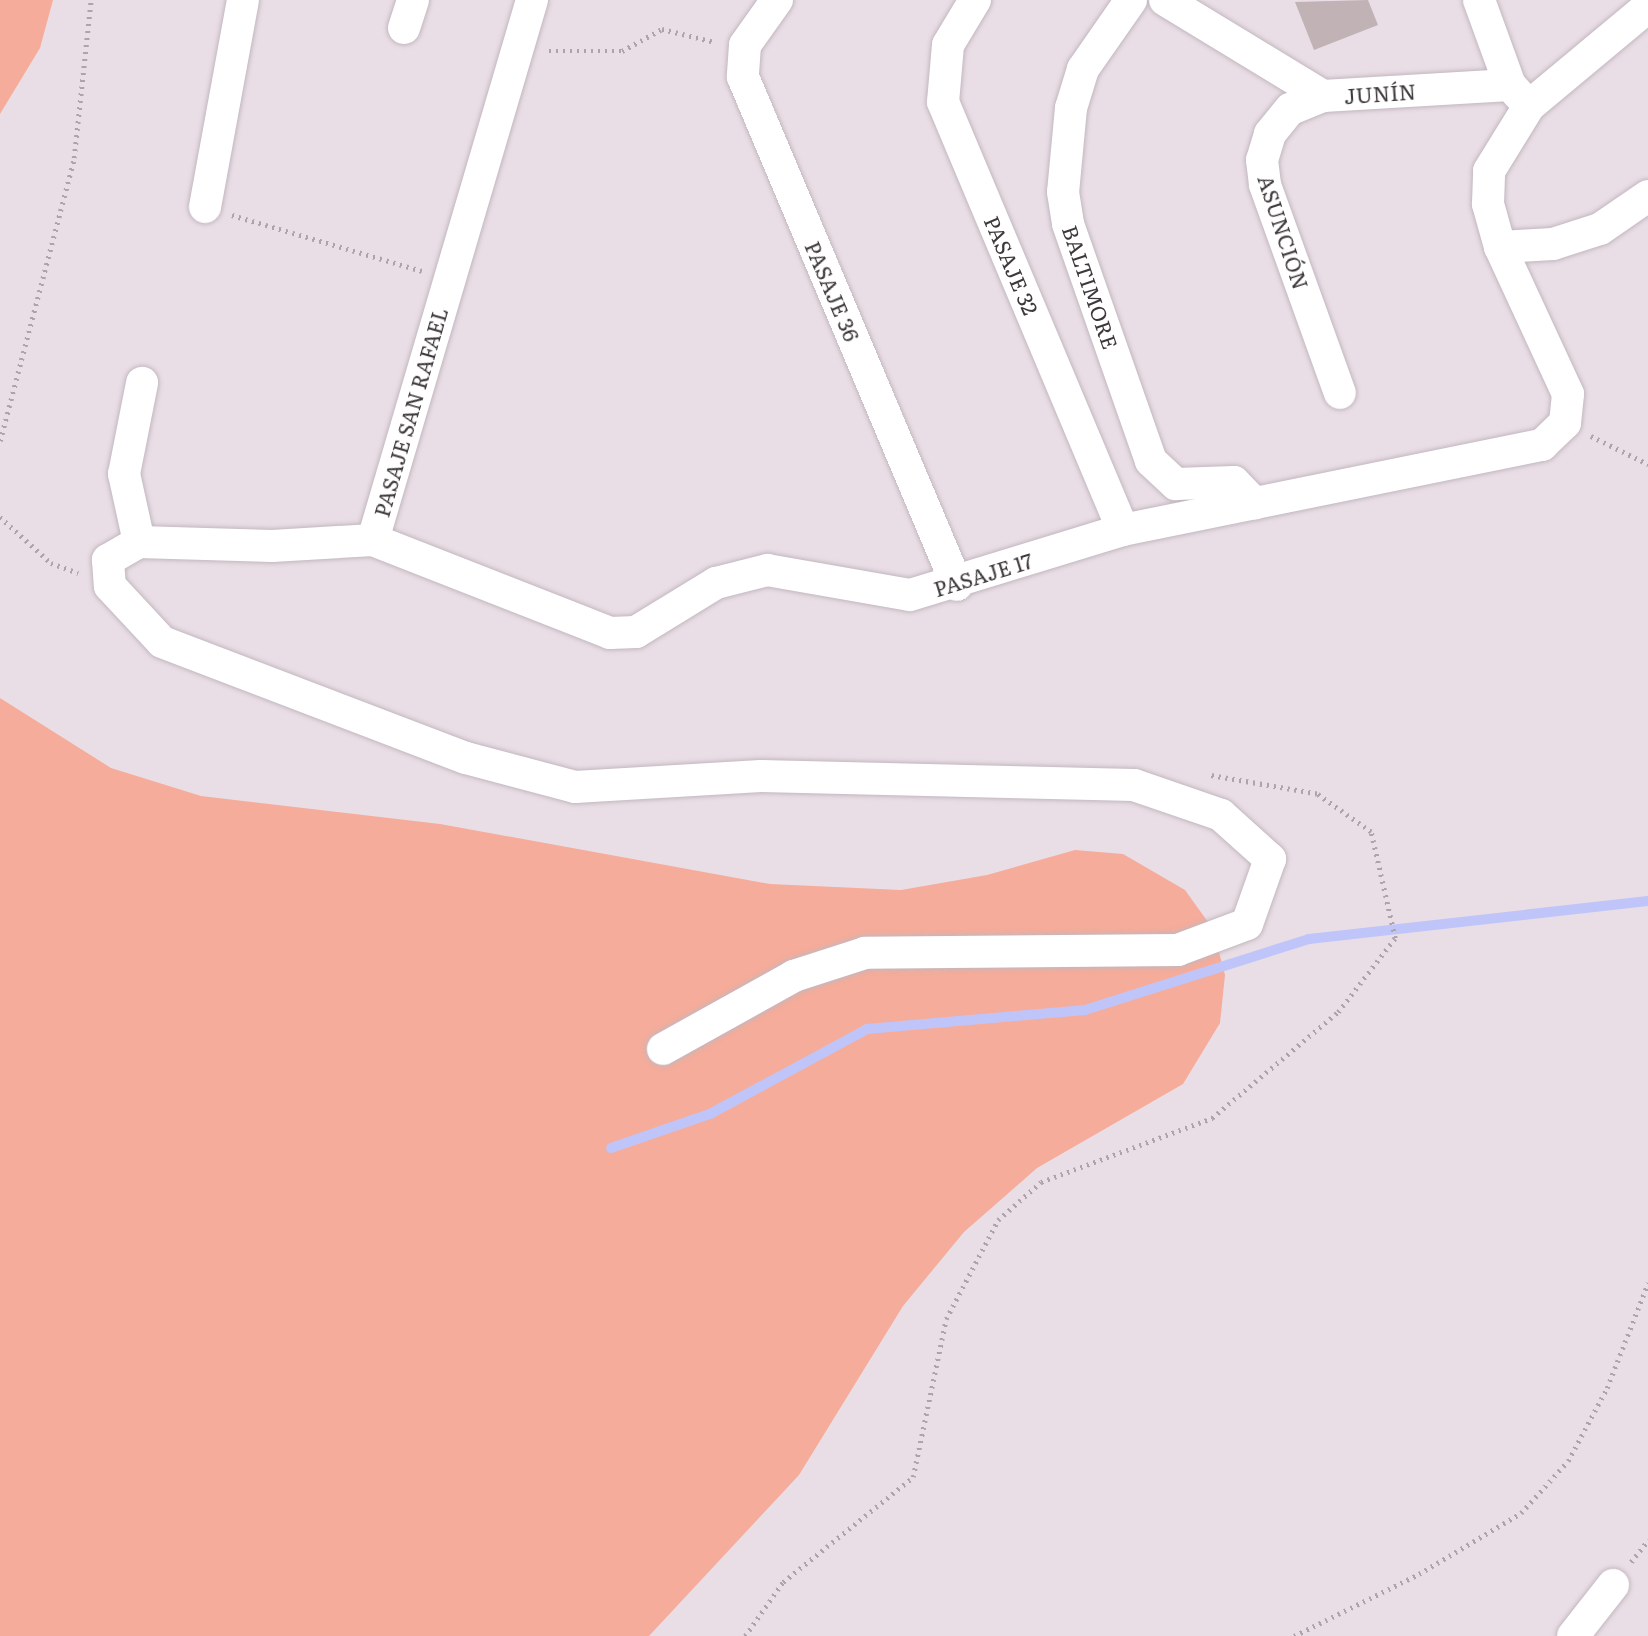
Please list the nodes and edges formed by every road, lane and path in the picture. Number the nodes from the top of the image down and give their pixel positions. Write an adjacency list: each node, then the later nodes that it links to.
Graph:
1 (91, 0): 21 (path)
2 (243, 0): 15 (street)
3 (532, 0): 11 (street, PASAJE SAN RAFAEL)
4 (777, 0): 10 (street)
5 (975, 0): 25 (street, PASAJE 32)
6 (1131, 0): 23 (street, BALTIMORE)
7 (1165, 0): 12 (street, JUNÍN)
8 (1479, 0): 13 (street)
9 (1648, 7): 13 (street)
10 (746, 50): 11 (path); 28 (street, PASAJE 36)
11 (517, 51): 17 (street, PASAJE SAN RAFAEL)
12 (1323, 96): 13 (street, JUNÍN); 19 (street, ASUNCIÓN)
13 (1519, 96): 16 (street)
14 (1648, 196): 16 (street)
15 (205, 207): 17 (path)
16 (1500, 247): 20 (street)
17 (450, 279): 26 (street, PASAJE SAN RAFAEL)
18 (142, 383): 27 (street)
19 (1340, 393)
20 (1565, 423): 22 (path); 23 (street, PASAJE 17)
21 (0, 440)
22 (1648, 464)
23 (1255, 504): 25 (street, PASAJE 17)
24 (0, 517): 29 (path)
25 (1123, 530): 28 (street, PASAJE 17)
26 (373, 540): 27 (street, PASAJE SAN RAFAEL); 28 (street, PASAJE 17)
27 (139, 542): 29 (street)
28 (957, 585)
29 (110, 586): 31 (street)
30 (1197, 777): 34 (path)
31 (663, 1049)
32 (1648, 1283): 35 (path)
33 (1613, 1586): 36 (street)
34 (745, 1636)
35 (1294, 1636)
36 (1573, 1636)

